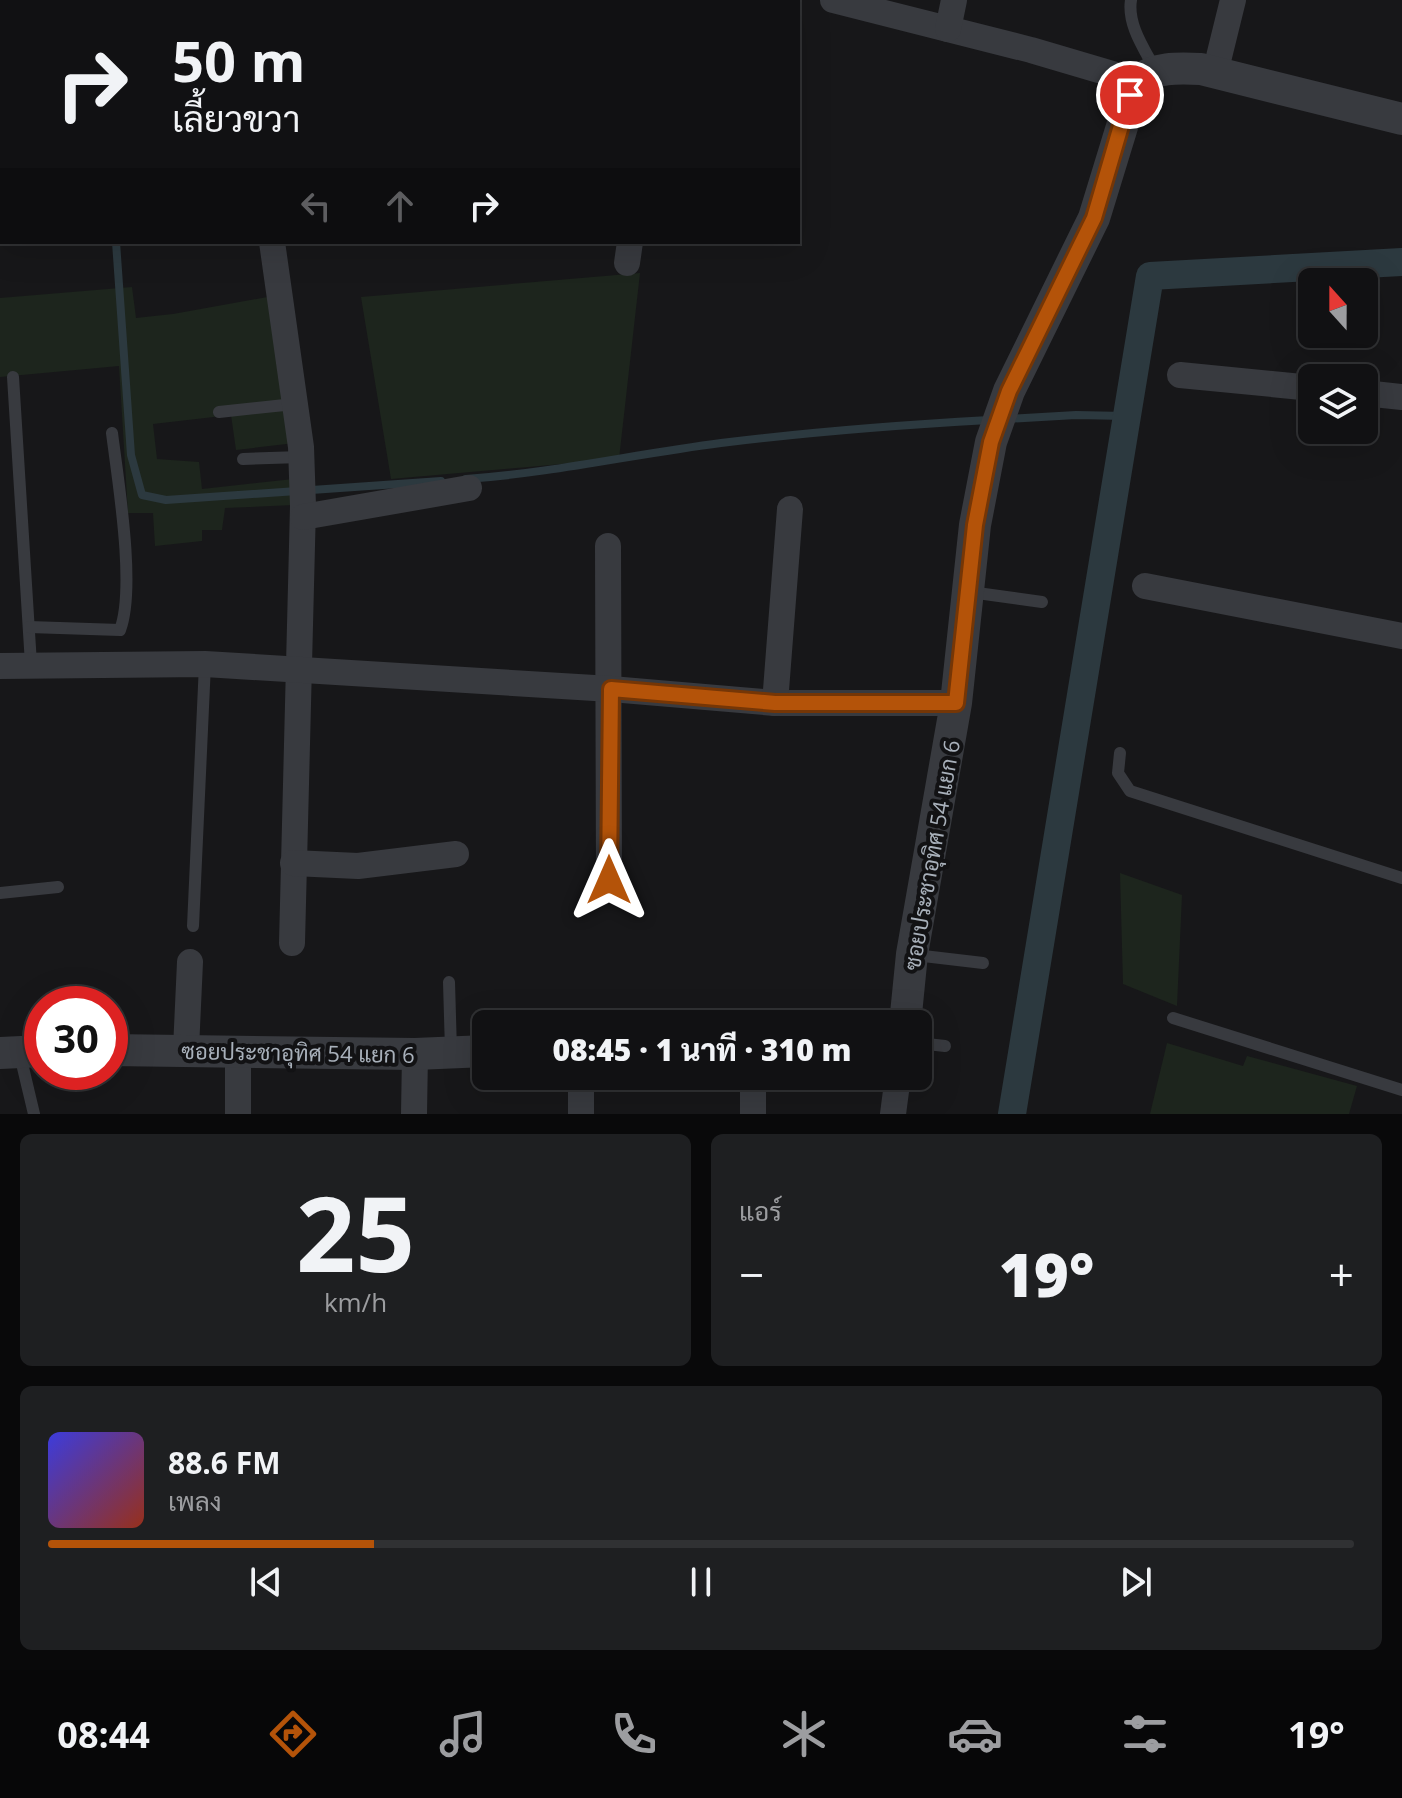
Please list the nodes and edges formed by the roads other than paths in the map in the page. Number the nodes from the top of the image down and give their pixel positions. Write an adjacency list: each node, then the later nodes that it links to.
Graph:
1 (833, 0): 5 (street)
2 (954, 0): 6 (street)
3 (1131, 0): 8 (lane)
4 (1233, 0): 7 (street)
5 (861, 3): 6 (street)
6 (948, 29): 8 (street)
7 (1215, 73): 8 (street); 9 (street)
8 (1146, 76): 26 (street, ซอยประชาอุทิศ 54 แยก 6)
9 (1402, 119)
10 (272, 244): 16 (street)
11 (1180, 375): 13 (street)
12 (13, 377): 28 (lane)
13 (1298, 387)
14 (1378, 394): 15 (street)
15 (1402, 397)
16 (294, 404): 17 (lane); 20 (street)
17 (219, 412)
18 (112, 433): 28 (lane)
19 (243, 459): 20 (lane)
20 (301, 464): 23 (street)
21 (469, 488): 23 (street)
22 (790, 509): 35 (street)
23 (303, 512): 33 (street)
24 (608, 546): 34 (street)
25 (1145, 586): 29 (street)
26 (968, 591): 27 (lane); 36 (street, ซอยประชาอุทิศ 54 แยก 6)
27 (1042, 602)
28 (29, 627): 30 (lane)
29 (1402, 636)
30 (31, 664): 31 (street); 32 (street)
31 (205, 664): 33 (street); 44 (lane)
32 (0, 666)
33 (300, 670): 34 (street); 39 (street)
34 (611, 689): 35 (street); 41 (street)
35 (775, 703): 36 (street)
36 (956, 703): 46 (street, ซอยประชาอุทิศ 54 แยก 6)
37 (1120, 753): 40 (lane)
38 (456, 854): 39 (street)
39 (293, 863): 45 (street)
40 (1402, 878)
41 (609, 880)
42 (58, 887): 43 (lane)
43 (0, 893)
44 (193, 926)
45 (292, 943)
46 (912, 954): 48 (lane); 50 (street, ซอยประชาอุทิศ 54 แยก 6)
47 (190, 962): 54 (street)
48 (983, 963)
49 (449, 982): 59 (lane)
50 (906, 1010)
51 (1173, 1018): 64 (lane)
52 (932, 1045): 53 (lane)
53 (945, 1046)
54 (186, 1049): 55 (street, ซอยประชาอุทิศ 54 แยก 6); 57 (street, ซอยประชาอุทิศ 54 แยก 6)
55 (128, 1050)
56 (21, 1052): 65 (lane)
57 (238, 1052): 60 (street, ซอยประชาอุทิศ 54 แยก 6); 66 (street)
58 (472, 1052): 59 (street, ซอยประชาอุทิศ 54 แยก 6)
59 (451, 1053): 60 (street, ซอยประชาอุทิศ 54 แยก 6)
60 (415, 1054): 67 (street)
61 (581, 1090): 68 (street)
62 (753, 1090): 69 (street)
63 (896, 1090): 70 (street)
64 (1402, 1090)
65 (34, 1114)
66 (238, 1114)
67 (414, 1114)
68 (581, 1114)
69 (753, 1114)
70 (893, 1114)

